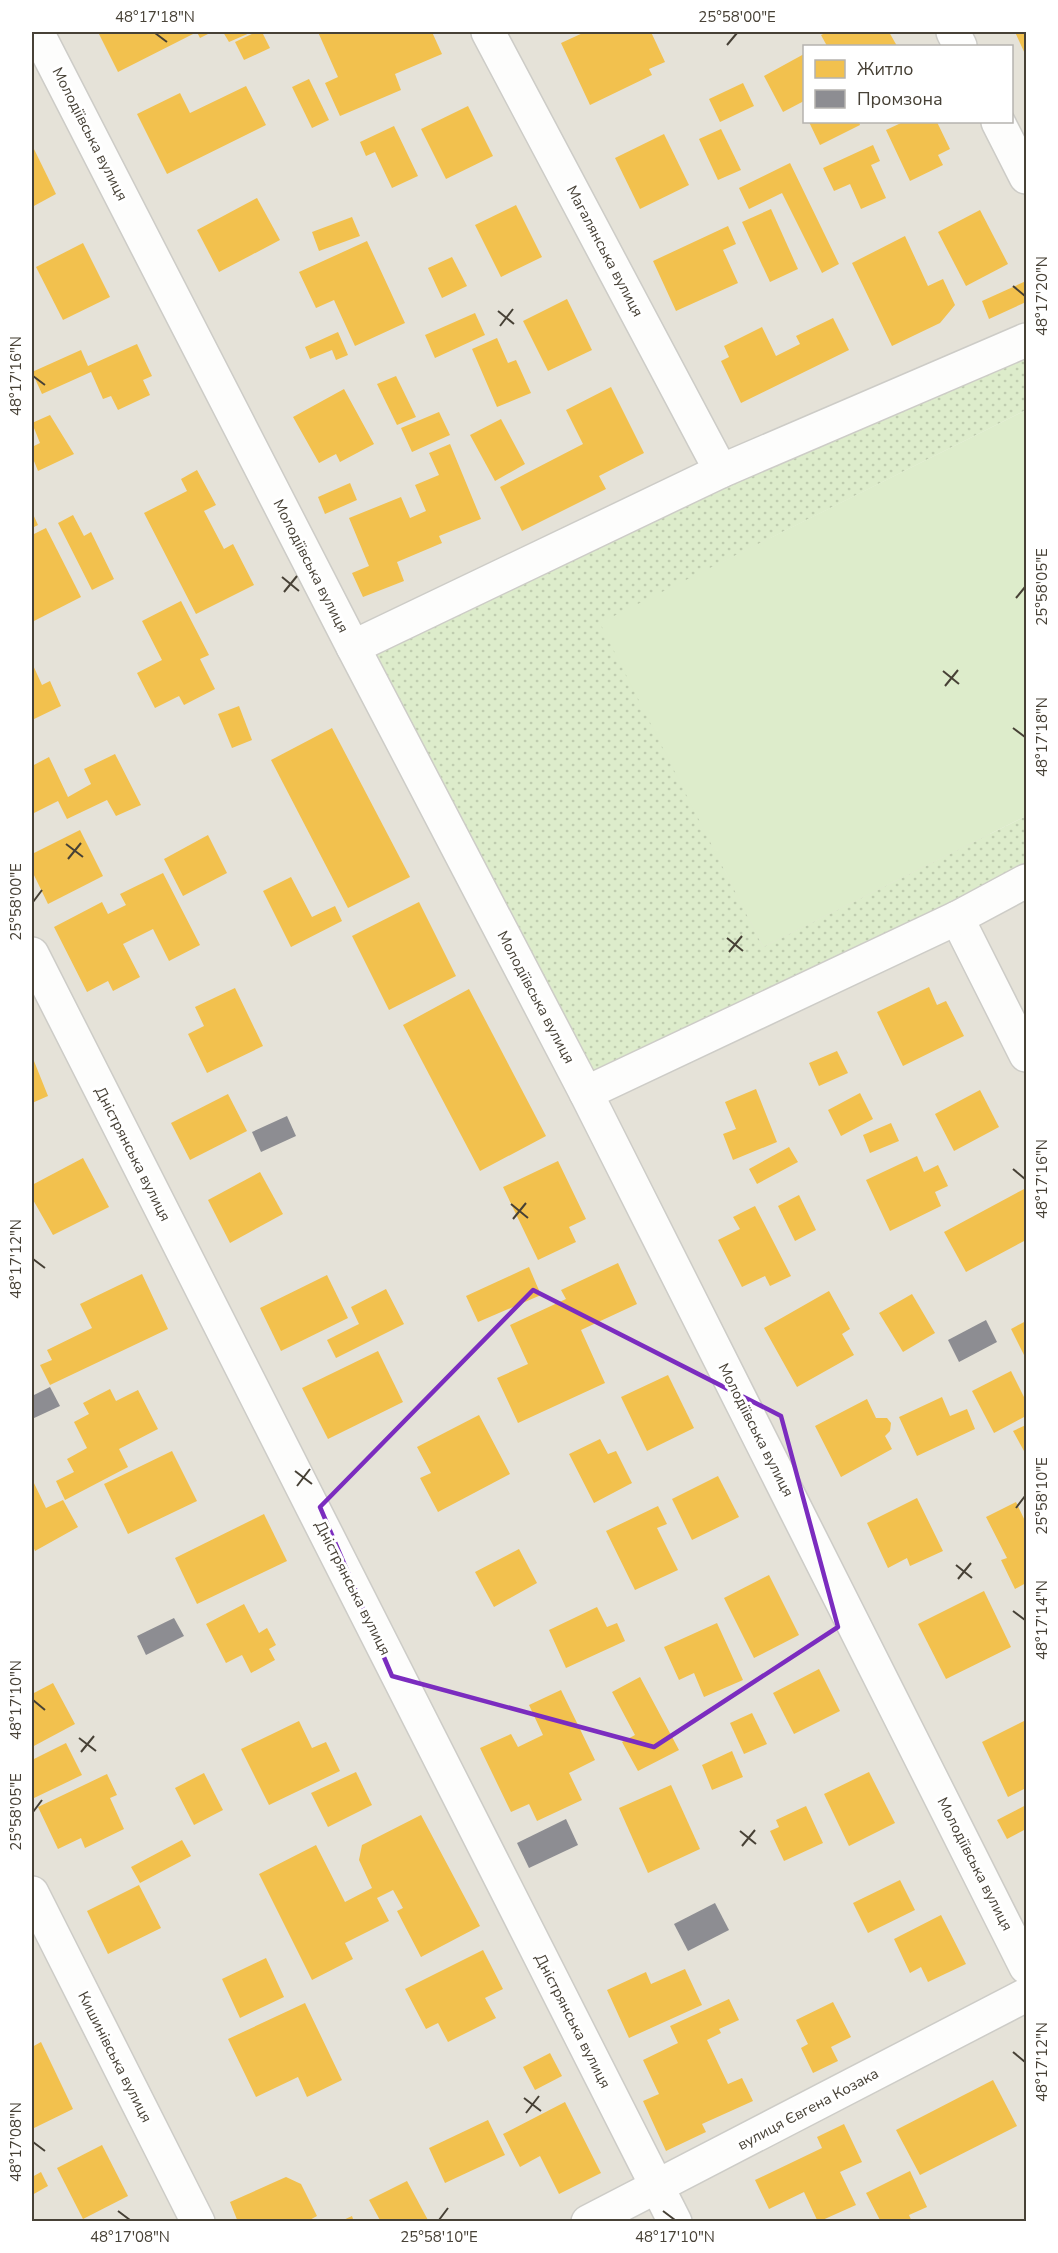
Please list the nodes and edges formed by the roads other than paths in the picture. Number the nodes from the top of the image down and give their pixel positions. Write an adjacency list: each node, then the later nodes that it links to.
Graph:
1 (37, 32): 7 (street, Молодіївська вулиця)
2 (488, 32): 6 (street, Магалянська вулиця)
3 (999, 123): 4 (street)
4 (1026, 177)
5 (1026, 340): 6 (street)
6 (721, 471): 7 (street)
7 (353, 647): 12 (street, Молодіївська вулиця)
8 (1026, 881): 9 (street)
9 (957, 918): 11 (street); 12 (street)
10 (32, 954): 16 (street, Дністрянська вулиця)
11 (1026, 1055)
12 (586, 1093): 14 (street, Молодіївська вулиця)
13 (32, 1893): 17 (street, Кишинівська вулиця)
14 (1026, 1967)
15 (1026, 1995): 16 (street, вулиця Євгена Козака)
16 (657, 2187): 18 (street, вулиця Євгена Козака); 19 (street, Дністрянська вулиця)
17 (198, 2222)
18 (588, 2222)
19 (675, 2222)

